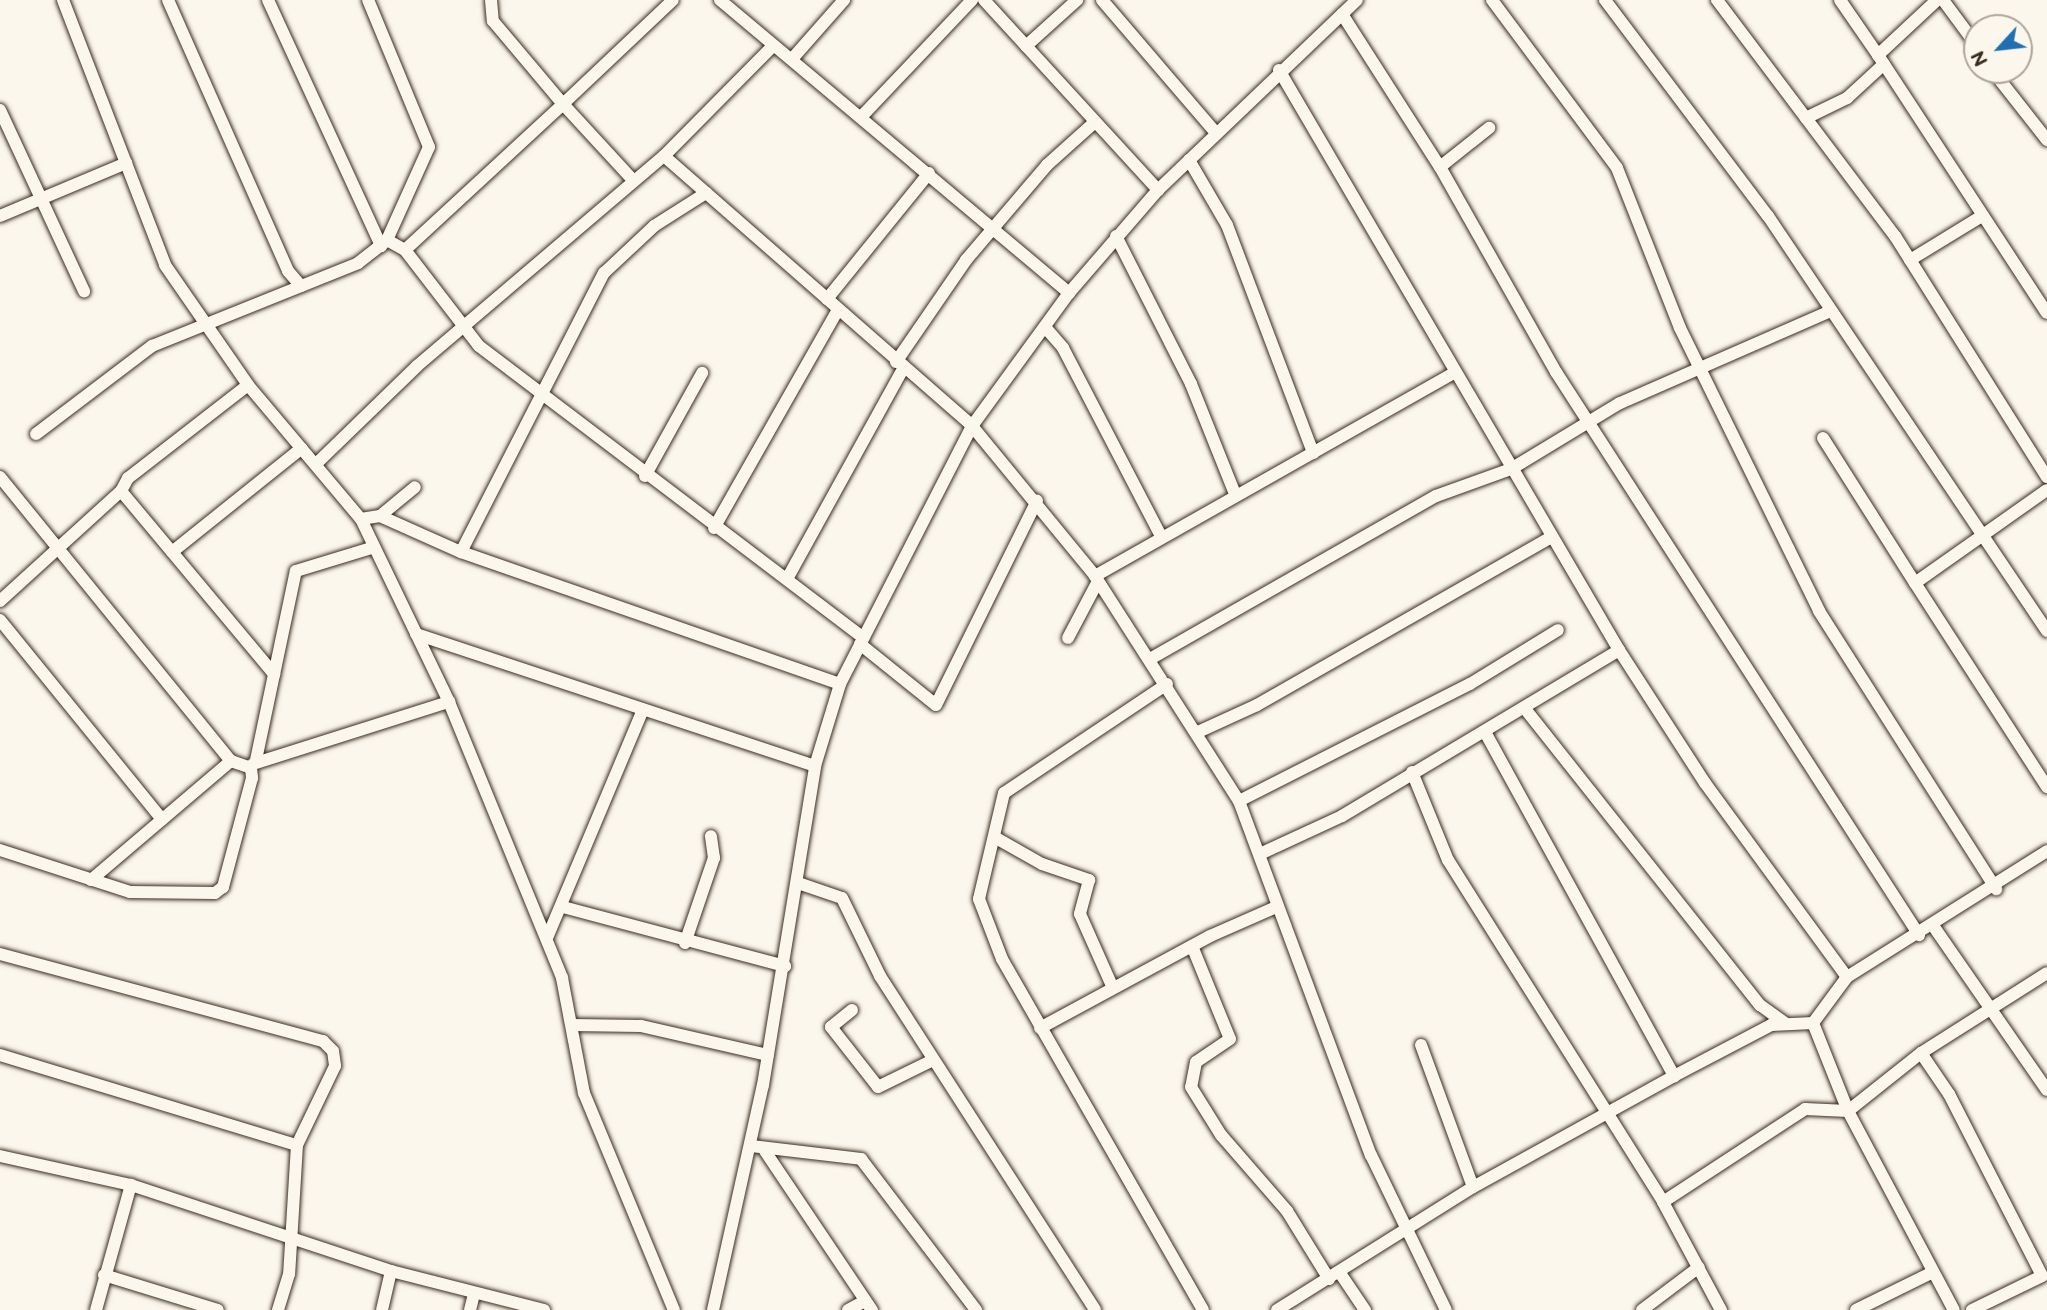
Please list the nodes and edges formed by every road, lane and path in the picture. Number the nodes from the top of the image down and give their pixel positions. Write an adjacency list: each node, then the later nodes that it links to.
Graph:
1 (63, 0): 38 (street)
2 (168, 0): 52 (street)
3 (268, 0): 49 (street)
4 (369, 0): 49 (street)
5 (491, 0): 28 (street)
6 (673, 0): 28 (street)
7 (844, 0): 24 (street)
8 (972, 0): 30 (street)
9 (984, 0): 23 (street)
10 (1077, 0): 23 (street)
11 (1102, 0): 34 (street)
12 (1492, 0): 63 (street)
13 (1605, 0): 57 (street)
14 (1717, 0): 31 (street)
15 (1840, 0): 25 (street)
16 (1937, 0): 25 (street)
17 (1943, 0): 21 (street)
18 (1355, 1): 20 (street)
19 (725, 2): 22 (street)
20 (1342, 14): 26 (street); 39 (street)
21 (1963, 27)
22 (773, 46): 24 (street); 36 (street)
23 (1026, 46): 32 (street)
24 (792, 59): 30 (street)
25 (1882, 59): 31 (street); 46 (street)
26 (1279, 69): 34 (street); 65 (street)
27 (2003, 84): 35 (street)
28 (563, 104): 41 (street); 50 (street)
29 (0, 110): 44 (street)
30 (862, 116): 40 (street)
31 (1806, 118): 51 (street)
32 (1095, 122): 42 (street); 47 (street)
33 (1489, 128): 39 (street)
34 (1216, 133): 37 (street)
35 (2047, 140)
36 (664, 156): 41 (street); 43 (street)
37 (1189, 160): 42 (street); 73 (street)
38 (126, 163): 44 (street); 59 (street)
39 (1440, 167): 68 (street)
40 (929, 173): 47 (street); 55 (street)
41 (633, 180): 60 (street)
42 (1158, 190): 48 (street)
43 (706, 193): 55 (street); 67 (street)
44 (39, 200): 45 (street); 53 (street)
45 (0, 216)
46 (1982, 216): 51 (street); 58 (street)
47 (994, 228): 54 (street); 62 (street)
48 (1116, 236): 54 (street); 82 (street)
49 (384, 243): 50 (street); 52 (street)
50 (405, 250): 60 (street)
51 (1910, 260): 78 (street)
52 (301, 286): 59 (street)
53 (84, 291)
54 (1069, 293): 61 (street)
55 (827, 299): 56 (street)
56 (838, 310): 62 (street); 86 (street)
57 (1831, 311): 63 (street); 88 (street)
58 (2047, 313)
59 (203, 323): 66 (street); 70 (street)
60 (463, 326): 67 (street); 74 (street)
61 (1045, 327): 69 (street); 87 (street)
62 (899, 366): 69 (street); 94 (street)
63 (1700, 369): 68 (street); 128 (street)
64 (702, 373): 76 (street)
65 (1454, 373): 73 (street); 75 (street)
66 (248, 385): 72 (street); 81 (street)
67 (537, 394): 76 (street); 93 (street)
68 (1591, 423): 75 (street); 132 (street)
69 (972, 426): 83 (street); 103 (street)
70 (36, 434)
71 (1823, 438): 96 (street)
72 (302, 448): 74 (street); 92 (street)
73 (1313, 453): 82 (street)
74 (316, 464): 85 (street)
75 (1511, 470): 89 (street); 105 (street)
76 (645, 476): 86 (street)
77 (0, 477): 91 (street)
78 (2047, 477)
79 (415, 487): 84 (street)
80 (2047, 490): 88 (street)
81 (121, 491): 91 (street); 92 (street)
82 (1236, 494): 87 (street)
83 (1037, 501): 95 (street); 103 (street)
84 (380, 516): 85 (street); 93 (street)
85 (362, 519): 90 (street)
86 (714, 528): 94 (street)
87 (1161, 536): 95 (street)
88 (1984, 536): 96 (street); 100 (street)
89 (1552, 537): 104 (street); 112 (street)
90 (371, 548): 101 (street); 106 (street)
91 (58, 551): 97 (street); 114 (street)
92 (172, 552): 106 (street)
93 (461, 552): 107 (street)
94 (787, 579): 103 (street)
95 (1096, 579): 102 (street); 105 (street)
96 (1915, 583): 118 (street)
97 (0, 601)
98 (0, 620): 120 (street)
99 (1558, 629): 119 (street)
100 (2047, 631)
101 (415, 634): 109 (street); 110 (street)
102 (1068, 638)
103 (861, 641): 107 (street)
104 (1619, 650): 111 (street); 139 (street)
105 (1150, 659): 108 (street)
106 (274, 674): 115 (street)
107 (840, 684): 116 (street)
108 (1167, 684): 112 (street); 122 (street)
109 (449, 702): 115 (street); 133 (street)
110 (643, 710): 116 (street); 129 (street)
111 (1526, 710): 113 (street); 143 (street)
112 (1198, 732): 119 (street)
113 (1486, 732): 117 (street); 152 (street)
114 (231, 761): 115 (street); 120 (street)
115 (253, 764): 126 (street)
116 (815, 766): 127 (street)
117 (1412, 772): 125 (street); 155 (street)
118 (2047, 787)
119 (1239, 801): 125 (street)
120 (162, 819): 126 (street)
121 (711, 836): 134 (street)
122 (996, 838): 140 (street); 146 (street)
123 (0, 850): 126 (street)
124 (2047, 851): 128 (street)
125 (1262, 853): 130 (street)
126 (91, 880)
127 (798, 883): 137 (street); 151 (street)
128 (1996, 888): 131 (street)
129 (563, 907): 133 (street); 134 (street)
130 (1274, 908): 135 (street); 163 (street)
131 (1934, 927): 132 (street); 141 (street)
132 (1919, 935): 139 (street)
133 (547, 938): 145 (street)
134 (685, 943): 137 (street)
135 (1192, 946): 140 (street); 169 (street)
136 (0, 954): 156 (street)
137 (785, 966): 150 (street)
138 (2047, 973): 141 (street)
139 (1847, 977): 144 (street)
140 (1112, 986): 146 (street)
141 (1990, 1009): 148 (street); 153 (street)
142 (852, 1010): 151 (street)
143 (1786, 1023): 144 (street); 152 (street)
144 (1813, 1023): 154 (street)
145 (572, 1025): 150 (street); 179 (street)
146 (1040, 1028): 184 (street)
147 (1421, 1045): 161 (street)
148 (1922, 1053): 154 (street); 170 (street)
149 (0, 1055): 156 (street)
150 (768, 1055): 157 (street)
151 (933, 1060): 183 (street)
152 (1674, 1076): 155 (street)
153 (2047, 1090)
154 (1848, 1111): 162 (street); 167 (street)
155 (1607, 1116): 161 (street); 162 (street)
156 (297, 1145): 164 (street)
157 (751, 1146): 158 (street); 180 (street)
158 (765, 1151): 172 (street); 182 (street)
159 (0, 1156): 160 (street)
160 (131, 1185): 164 (street); 168 (street)
161 (1473, 1187): 163 (street)
162 (1663, 1202): 165 (street)
163 (1408, 1233): 169 (street); 187 (street)
164 (292, 1241): 166 (street); 175 (street)
165 (1699, 1267): 188 (street); 189 (street)
166 (391, 1271): 171 (street); 176 (street)
167 (1931, 1273): 190 (street); 191 (street)
168 (104, 1275): 173 (street); 174 (street)
169 (1334, 1276): 185 (street); 186 (street)
170 (2045, 1278): 192 (street)
171 (474, 1294): 177 (street); 178 (street)
172 (869, 1306): 181 (street)
173 (96, 1310)
174 (218, 1310)
175 (278, 1310)
176 (382, 1310)
177 (471, 1310)
178 (544, 1310)
179 (674, 1310)
180 (713, 1310)
181 (848, 1310)
182 (976, 1310)
183 (1095, 1310)
184 (1203, 1310)
185 (1277, 1310)
186 (1365, 1310)
187 (1446, 1310)
188 (1642, 1310)
189 (1721, 1310)
190 (1856, 1310)
191 (1954, 1310)
192 (1972, 1310)

